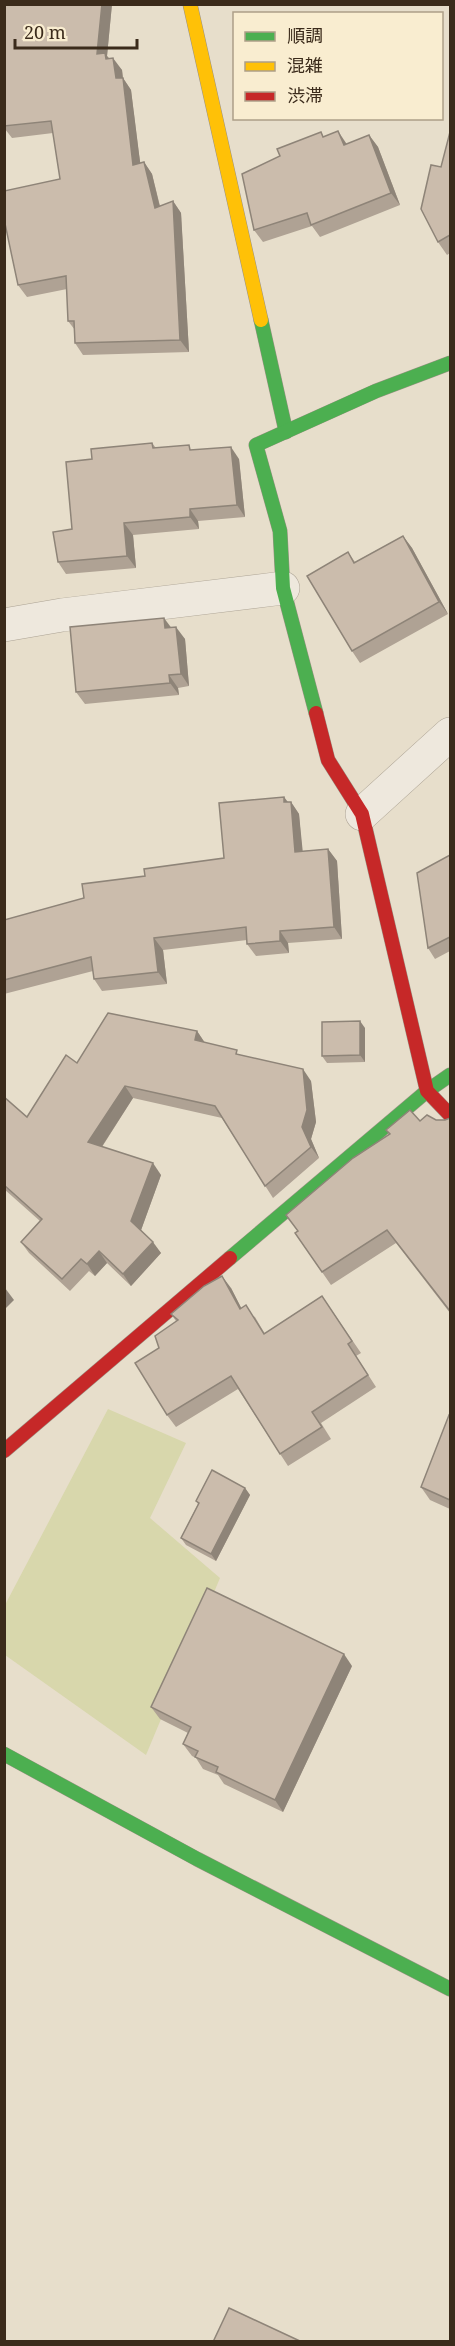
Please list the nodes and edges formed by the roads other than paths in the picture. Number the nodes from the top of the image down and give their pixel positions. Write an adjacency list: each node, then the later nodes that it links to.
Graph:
1 (190, 4): 3 (street)
2 (450, 363): 3 (street)
3 (286, 432): 4 (street)
4 (284, 588): 5 (street); 7 (street)
5 (4, 625)
6 (450, 734): 7 (street)
7 (362, 814): 9 (street)
8 (450, 1075): 9 (street)
9 (427, 1091): 10 (street); 11 (street)
10 (450, 1115)
11 (4, 1450)
12 (4, 1754): 13 (street)
13 (450, 1989)

